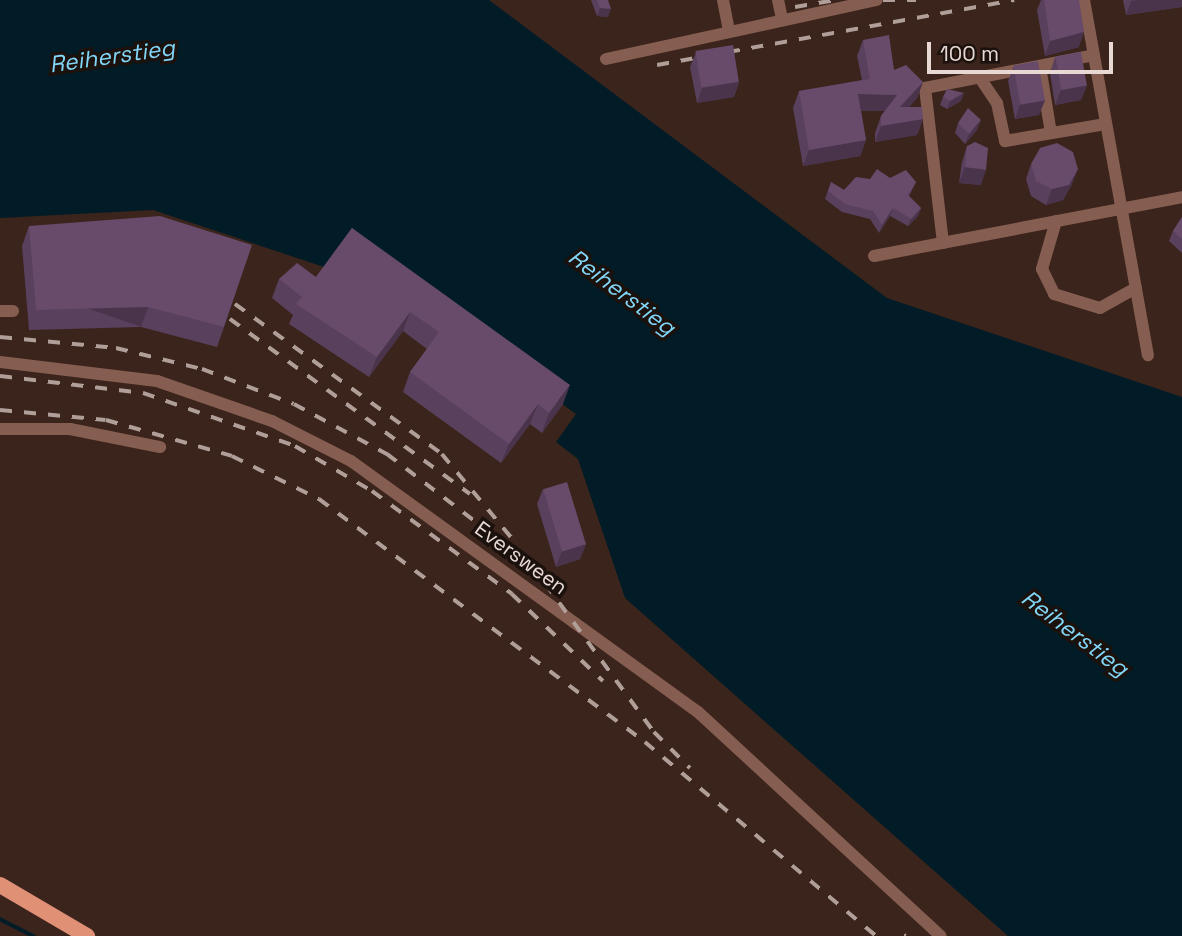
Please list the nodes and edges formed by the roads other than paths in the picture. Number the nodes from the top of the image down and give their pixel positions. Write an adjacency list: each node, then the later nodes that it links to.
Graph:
1 (723, 0): 6 (street)
2 (779, 0): 5 (street)
3 (877, 0): 5 (street)
4 (1084, 0): 7 (street)
5 (782, 19): 6 (street)
6 (729, 30): 8 (street)
7 (1094, 55): 9 (street); 11 (street)
8 (606, 59)
9 (1040, 66): 10 (street); 12 (street)
10 (980, 78): 12 (street); 16 (street)
11 (1106, 124): 12 (street); 14 (street)
12 (1051, 133)
13 (1182, 197): 14 (street)
14 (1122, 209): 15 (street); 18 (street)
15 (1056, 221): 16 (street); 18 (street)
16 (943, 243): 17 (street)
17 (874, 256)
18 (1136, 288): 19 (street)
19 (1148, 355)
20 (0, 362): 25 (street, Eversween)
21 (0, 429): 22 (street)
22 (160, 447)
23 (0, 885): 24 (main road)
24 (87, 936)
25 (942, 936)

